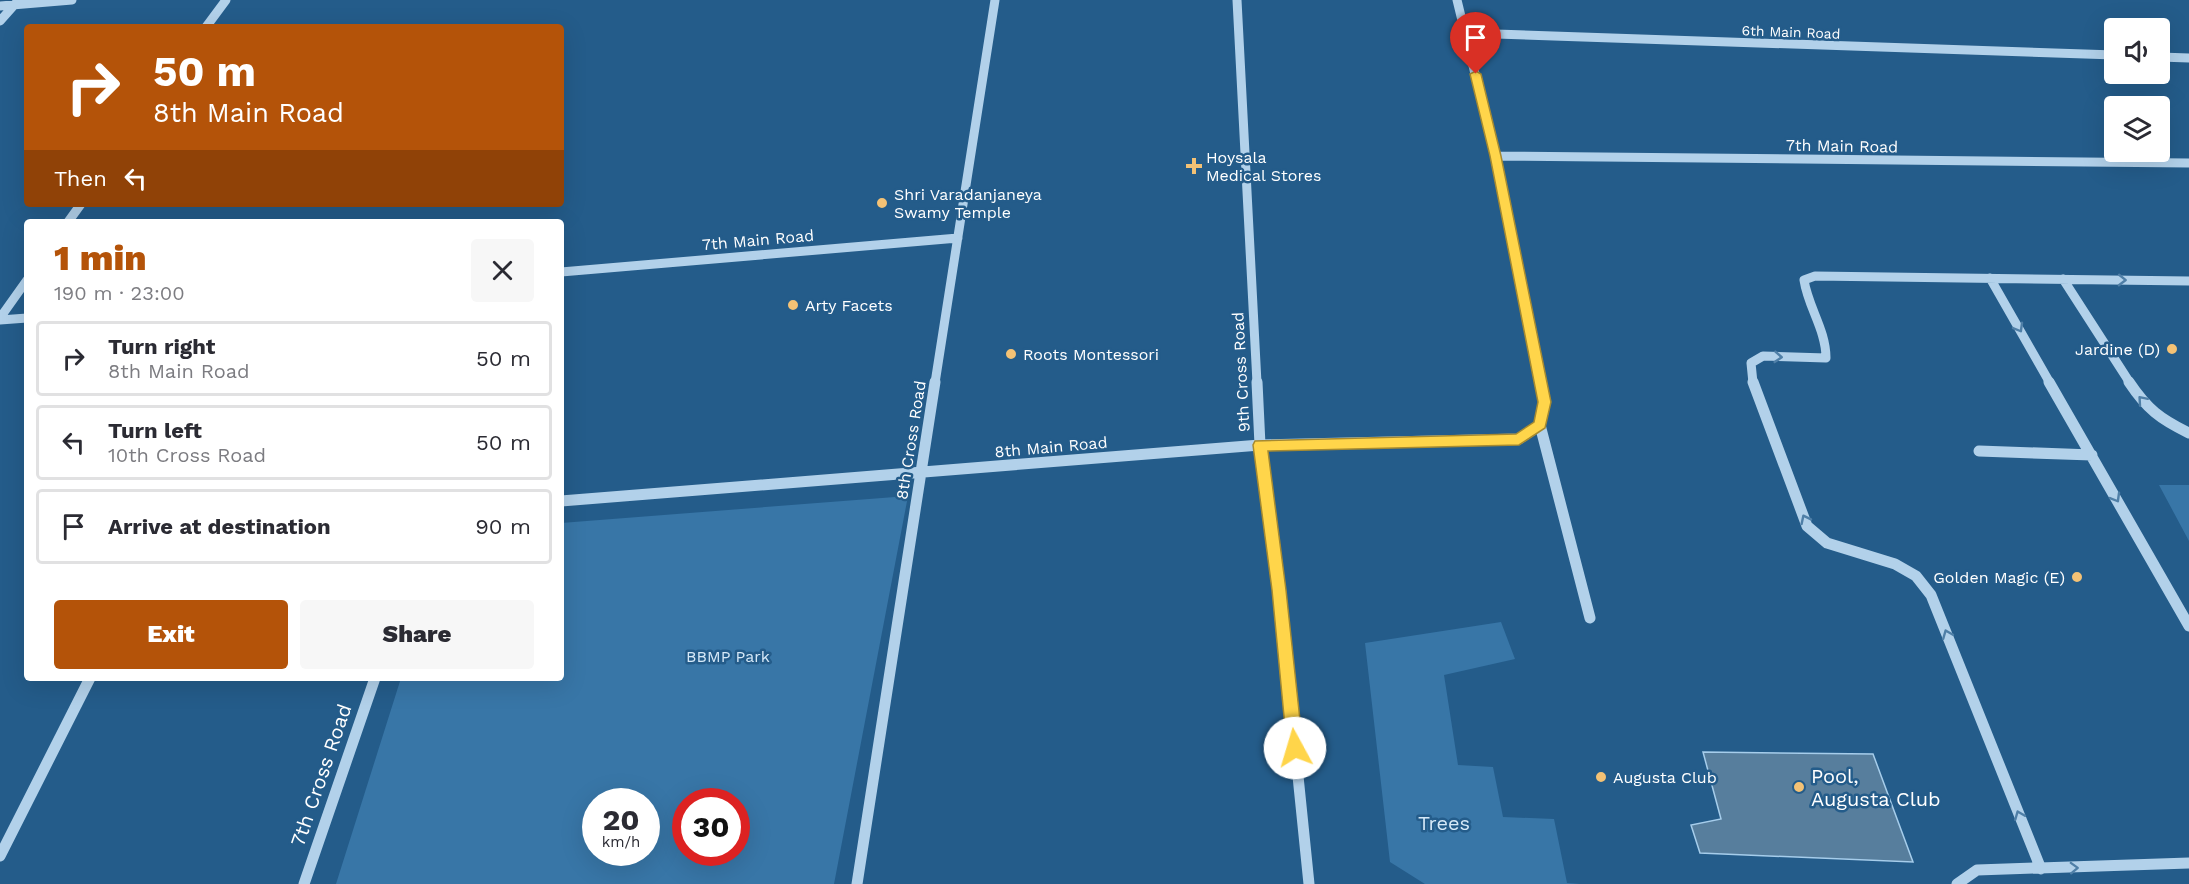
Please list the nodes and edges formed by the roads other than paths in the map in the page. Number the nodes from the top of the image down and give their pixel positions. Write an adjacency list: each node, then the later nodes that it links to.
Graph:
1 (72, 0): 6 (street)
2 (226, 0): 9 (street)
3 (995, 0): 16 (street, 8th Cross Road)
4 (1237, 0): 26 (street, 9th Cross Road)
5 (1457, 0): 10 (street)
6 (17, 2): 7 (street); 8 (street)
7 (0, 6)
8 (0, 21)
9 (208, 24)
10 (1466, 33): 11 (street, 6th Main Road); 14 (street)
11 (2104, 56)
12 (2170, 57): 13 (street)
13 (2189, 58)
14 (1495, 156): 15 (street, 7th Main Road); 24 (street)
15 (2189, 163)
16 (958, 238): 17 (street, 7th Main Road); 29 (street, 8th Cross Road)
17 (564, 272)
18 (1990, 278): 19 (street); 28 (street, one-way to 28); 37 (street, one-way to 18)
19 (2063, 279): 20 (street, one-way to 20); 25 (street, one-way to 19)
20 (2189, 281)
21 (24, 284): 23 (street)
22 (24, 318): 23 (street)
23 (0, 319)
24 (1540, 425): 26 (street, 8th Main Road); 31 (street)
25 (2189, 433)
26 (1260, 445): 29 (street, 8th Main Road); 40 (street, 9th Cross Road)
27 (1979, 451): 28 (street)
28 (2092, 455): 32 (street, one-way to 32)
29 (921, 472): 30 (street, 8th Main Road); 39 (street, 8th Cross Road)
30 (564, 501)
31 (1590, 618)
32 (2189, 626)
33 (88, 681): 35 (street)
34 (374, 681): 38 (street, 7th Cross Road)
35 (0, 856)
36 (2189, 864): 37 (street, one-way to 36)
37 (2041, 870): 41 (street)
38 (304, 884)
39 (857, 884)
40 (1309, 884)
41 (1957, 884)

